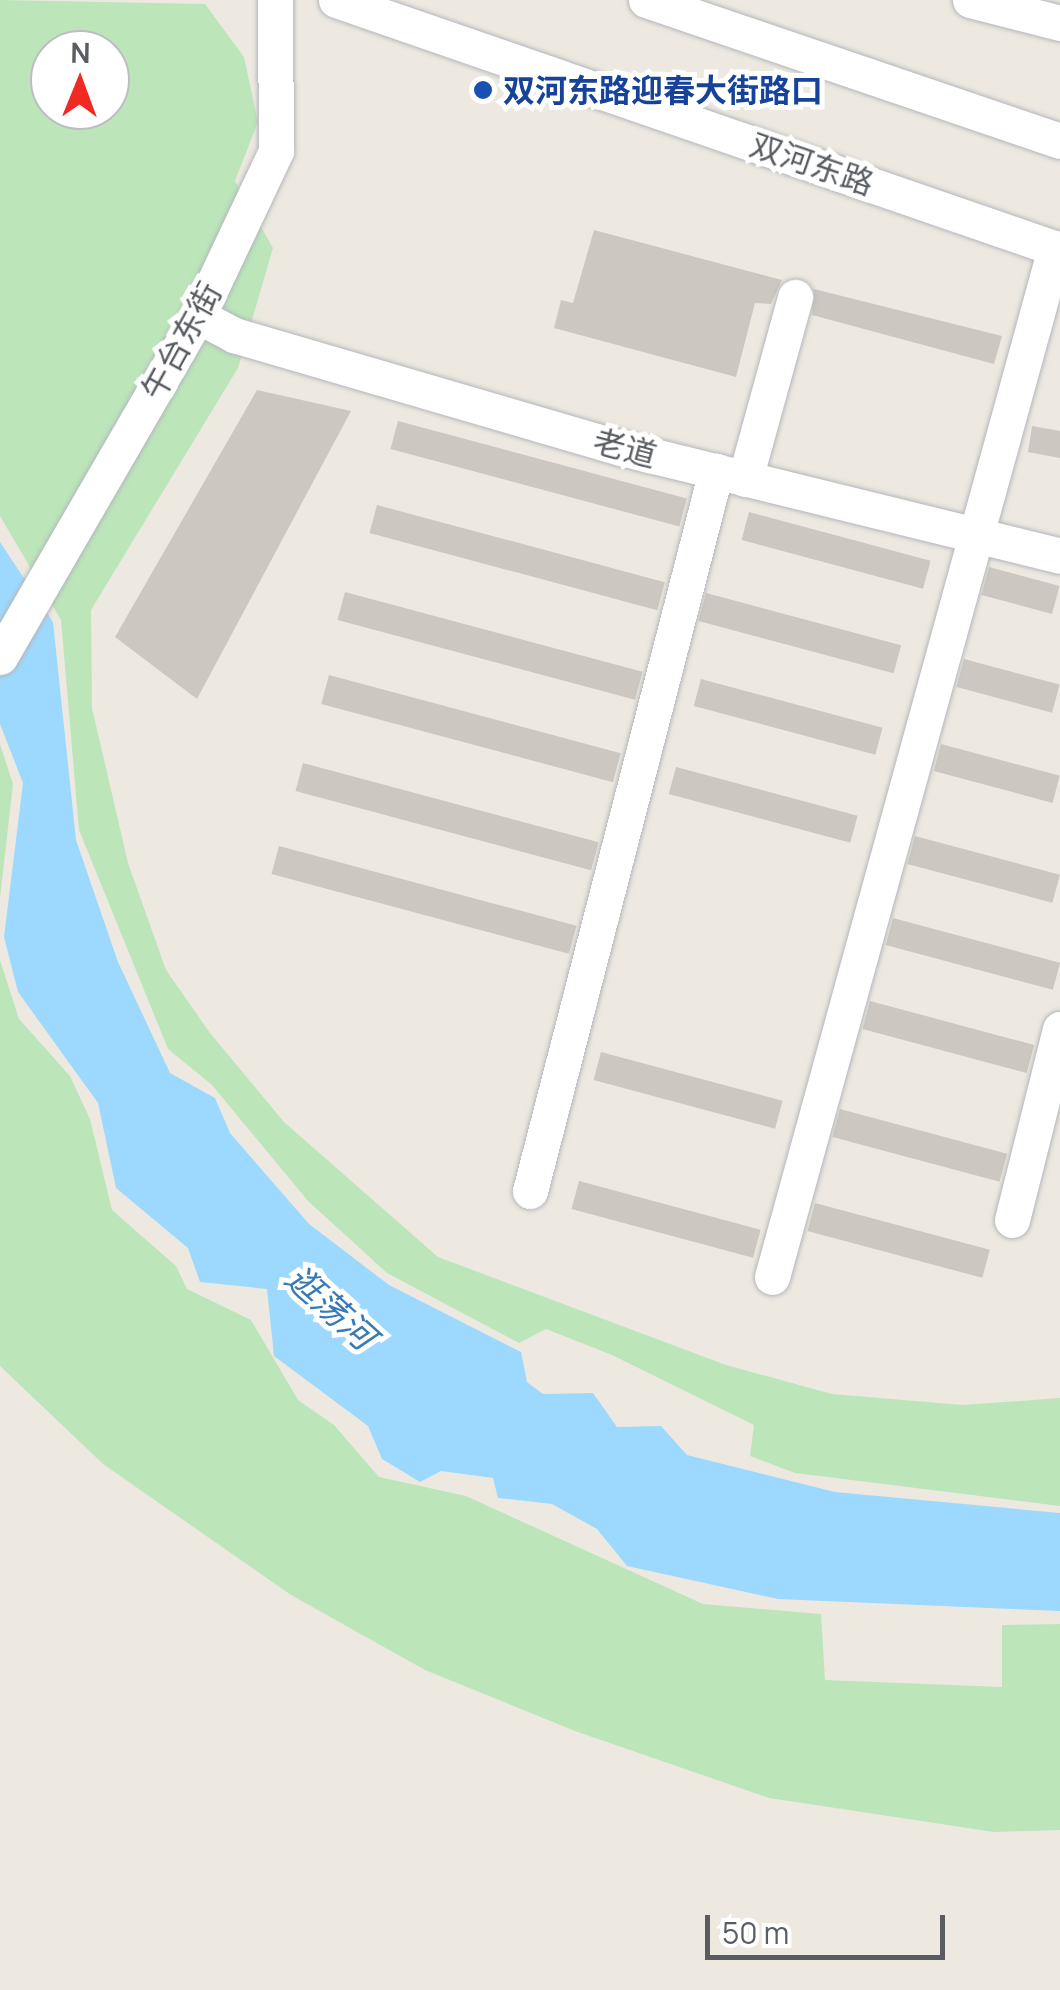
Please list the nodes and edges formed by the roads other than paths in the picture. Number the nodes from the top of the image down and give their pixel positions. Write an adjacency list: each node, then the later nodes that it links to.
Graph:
1 (275, 0): 9 (street, 午台东街)
2 (336, 0): 7 (street, 双河东路)
3 (646, 0): 6 (street)
4 (970, 0): 5 (street)
5 (1060, 23)
6 (1060, 142)
7 (1058, 249): 11 (street)
8 (795, 297): 10 (street)
9 (198, 316): 10 (street, 老道); 13 (street, 午台东街)
10 (730, 475): 11 (street, 老道); 15 (street)
11 (976, 535): 12 (street, 老道); 17 (street)
12 (1060, 556)
13 (0, 658)
14 (1060, 1029): 16 (street)
15 (530, 1190)
16 (1012, 1220)
17 (772, 1277)

